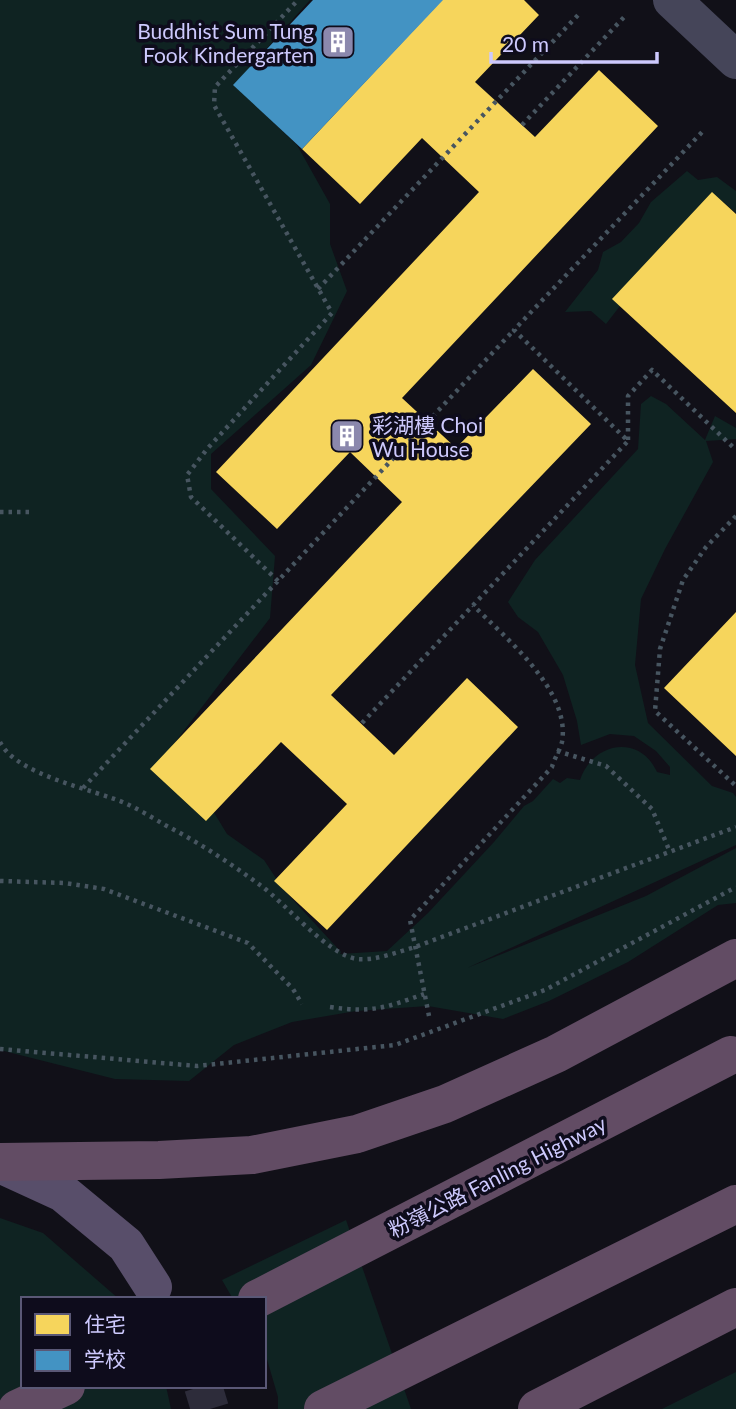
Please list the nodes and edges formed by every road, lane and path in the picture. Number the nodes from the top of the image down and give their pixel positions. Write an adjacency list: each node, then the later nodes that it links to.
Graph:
1 (298, 0): 8 (path)
2 (671, 0): 5 (lane)
3 (631, 10): 6 (path)
4 (580, 13): 8 (path)
5 (736, 60)
6 (522, 125)
7 (705, 129): 9 (path)
8 (318, 289): 15 (path)
9 (514, 330): 10 (path); 15 (path)
10 (628, 441): 11 (path); 16 (path)
11 (736, 450)
12 (0, 512): 13 (path)
13 (32, 512)
14 (736, 516): 20 (path)
15 (278, 581): 21 (path)
16 (473, 605): 17 (path); 19 (path)
17 (362, 723)
18 (0, 742): 21 (path)
19 (557, 751): 23 (path); 26 (path)
20 (736, 786)
21 (82, 789): 26 (path)
22 (736, 827): 23 (path)
23 (670, 852): 26 (path)
24 (0, 881): 29 (path)
25 (736, 887): 32 (path)
26 (415, 947): 28 (path)
27 (736, 958): 34 (highway)
28 (424, 994): 30 (path); 31 (path)
29 (302, 1004)
30 (330, 1007)
31 (429, 1016)
32 (0, 1049)
33 (734, 1054): 37 (highway, 粉嶺公路 Fanling Highway, bridge)
34 (0, 1163): 36 (main road)
35 (736, 1204): 41 (highway, bridge)
36 (153, 1287)
37 (261, 1297)
38 (736, 1307): 42 (highway)
39 (62, 1388): 40 (highway)
40 (17, 1409)
41 (323, 1409)
42 (537, 1409)

